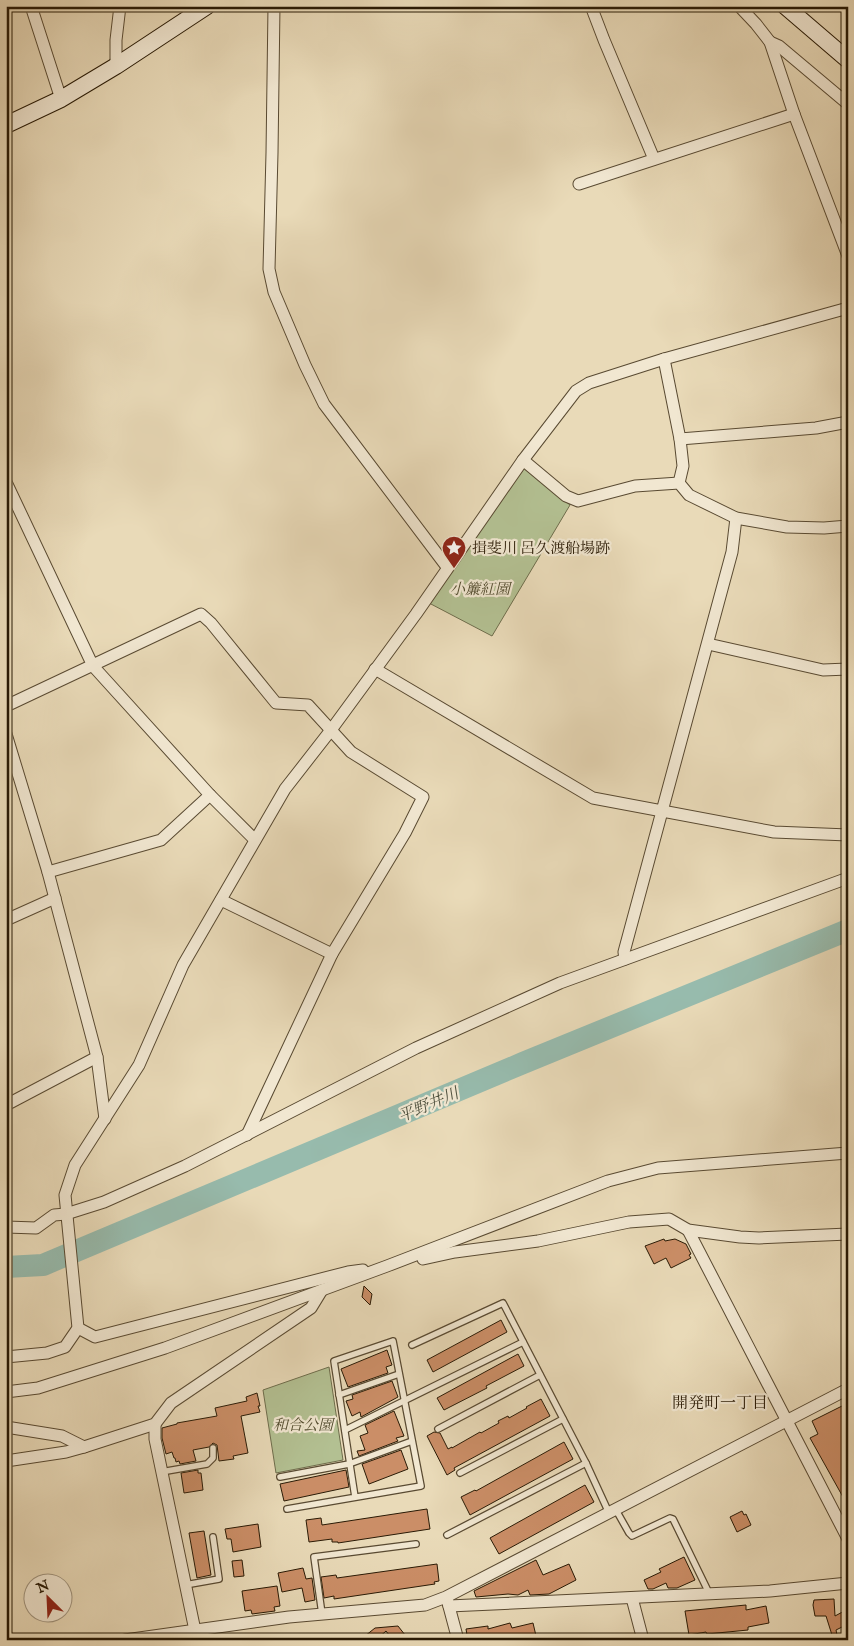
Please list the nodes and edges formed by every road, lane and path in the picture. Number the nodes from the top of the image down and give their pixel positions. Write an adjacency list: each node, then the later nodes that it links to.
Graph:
1 (30, 6): 11 (street)
2 (120, 6): 10 (street)
3 (207, 6): 10 (main road)
4 (274, 6): 28 (street)
5 (591, 6): 15 (street)
6 (739, 6): 8 (street)
7 (785, 6): 9 (main road)
8 (770, 42): 12 (street); 13 (street)
9 (848, 60)
10 (116, 66): 11 (main road)
11 (61, 99): 14 (main road)
12 (848, 104)
13 (794, 114): 15 (street); 17 (street)
14 (10, 120)
15 (654, 159): 16 (street)
16 (579, 184)
17 (845, 241): 18 (street)
18 (848, 256)
19 (848, 308): 20 (street)
20 (664, 359): 22 (street); 23 (street)
21 (848, 422): 22 (street)
22 (680, 439): 25 (street)
23 (523, 460): 25 (street); 28 (street)
24 (6, 482): 30 (street)
25 (679, 483): 26 (street)
26 (736, 518): 27 (street); 29 (street)
27 (848, 526)
28 (447, 567): 31 (street)
29 (708, 644): 32 (street); 37 (street)
30 (93, 666): 33 (street); 34 (street); 36 (street)
31 (375, 669): 34 (street); 37 (street)
32 (848, 669)
33 (6, 706)
34 (331, 730): 39 (street); 45 (street)
35 (6, 734): 40 (street)
36 (210, 795): 39 (street); 40 (street)
37 (663, 810): 38 (street); 46 (street)
38 (848, 835)
39 (255, 840): 43 (street)
40 (48, 872): 42 (street)
41 (848, 878): 46 (street)
42 (55, 898): 44 (street); 47 (street)
43 (221, 900): 45 (street); 49 (street)
44 (6, 920)
45 (332, 954): 50 (street)
46 (625, 959): 50 (street)
47 (97, 1057): 48 (street); 49 (street)
48 (6, 1105)
49 (105, 1119): 52 (street)
50 (247, 1135): 52 (street)
51 (848, 1153): 56 (street)
52 (66, 1220): 53 (street); 58 (street)
53 (6, 1227)
54 (688, 1230): 55 (street); 56 (street); 69 (street)
55 (848, 1234)
56 (387, 1266): 57 (street); 58 (street)
57 (322, 1290): 65 (street); 70 (street)
58 (78, 1328): 61 (street)
59 (523, 1342): 60 (lane); 63 (lane); 67 (lane)
60 (412, 1346)
61 (6, 1357)
62 (399, 1374): 66 (lane); 66 (lane); 67 (lane)
63 (540, 1375): 68 (lane); 72 (lane)
64 (848, 1390): 69 (street)
65 (6, 1392)
66 (339, 1395): 73 (lane)
67 (404, 1401): 73 (lane); 74 (lane)
68 (563, 1419): 78 (lane); 81 (lane)
69 (787, 1420): 85 (street); 88 (street)
70 (155, 1424): 75 (street); 80 (street)
71 (6, 1427): 75 (street)
72 (438, 1429)
73 (345, 1430): 79 (lane)
74 (412, 1441): 79 (lane); 83 (lane)
75 (84, 1447): 77 (street)
76 (213, 1448): 80 (lane)
77 (6, 1461)
78 (586, 1463): 85 (lane); 86 (lane)
79 (349, 1464): 82 (lane); 83 (lane)
80 (161, 1472): 91 (street)
81 (460, 1473)
82 (280, 1477)
83 (354, 1497): 84 (lane)
84 (287, 1509)
85 (613, 1511): 92 (lane); 94 (street)
86 (447, 1535)
87 (213, 1537): 91 (lane)
88 (848, 1539)
89 (416, 1544): 95 (lane)
90 (848, 1583): 92 (street)
91 (185, 1585): 96 (street)
92 (709, 1593): 93 (street)
93 (632, 1598): 94 (street); 99 (street)
94 (447, 1602): 95 (street); 98 (street)
95 (322, 1614): 96 (street)
96 (196, 1636): 97 (street)
97 (125, 1640)
98 (458, 1640)
99 (643, 1640)

